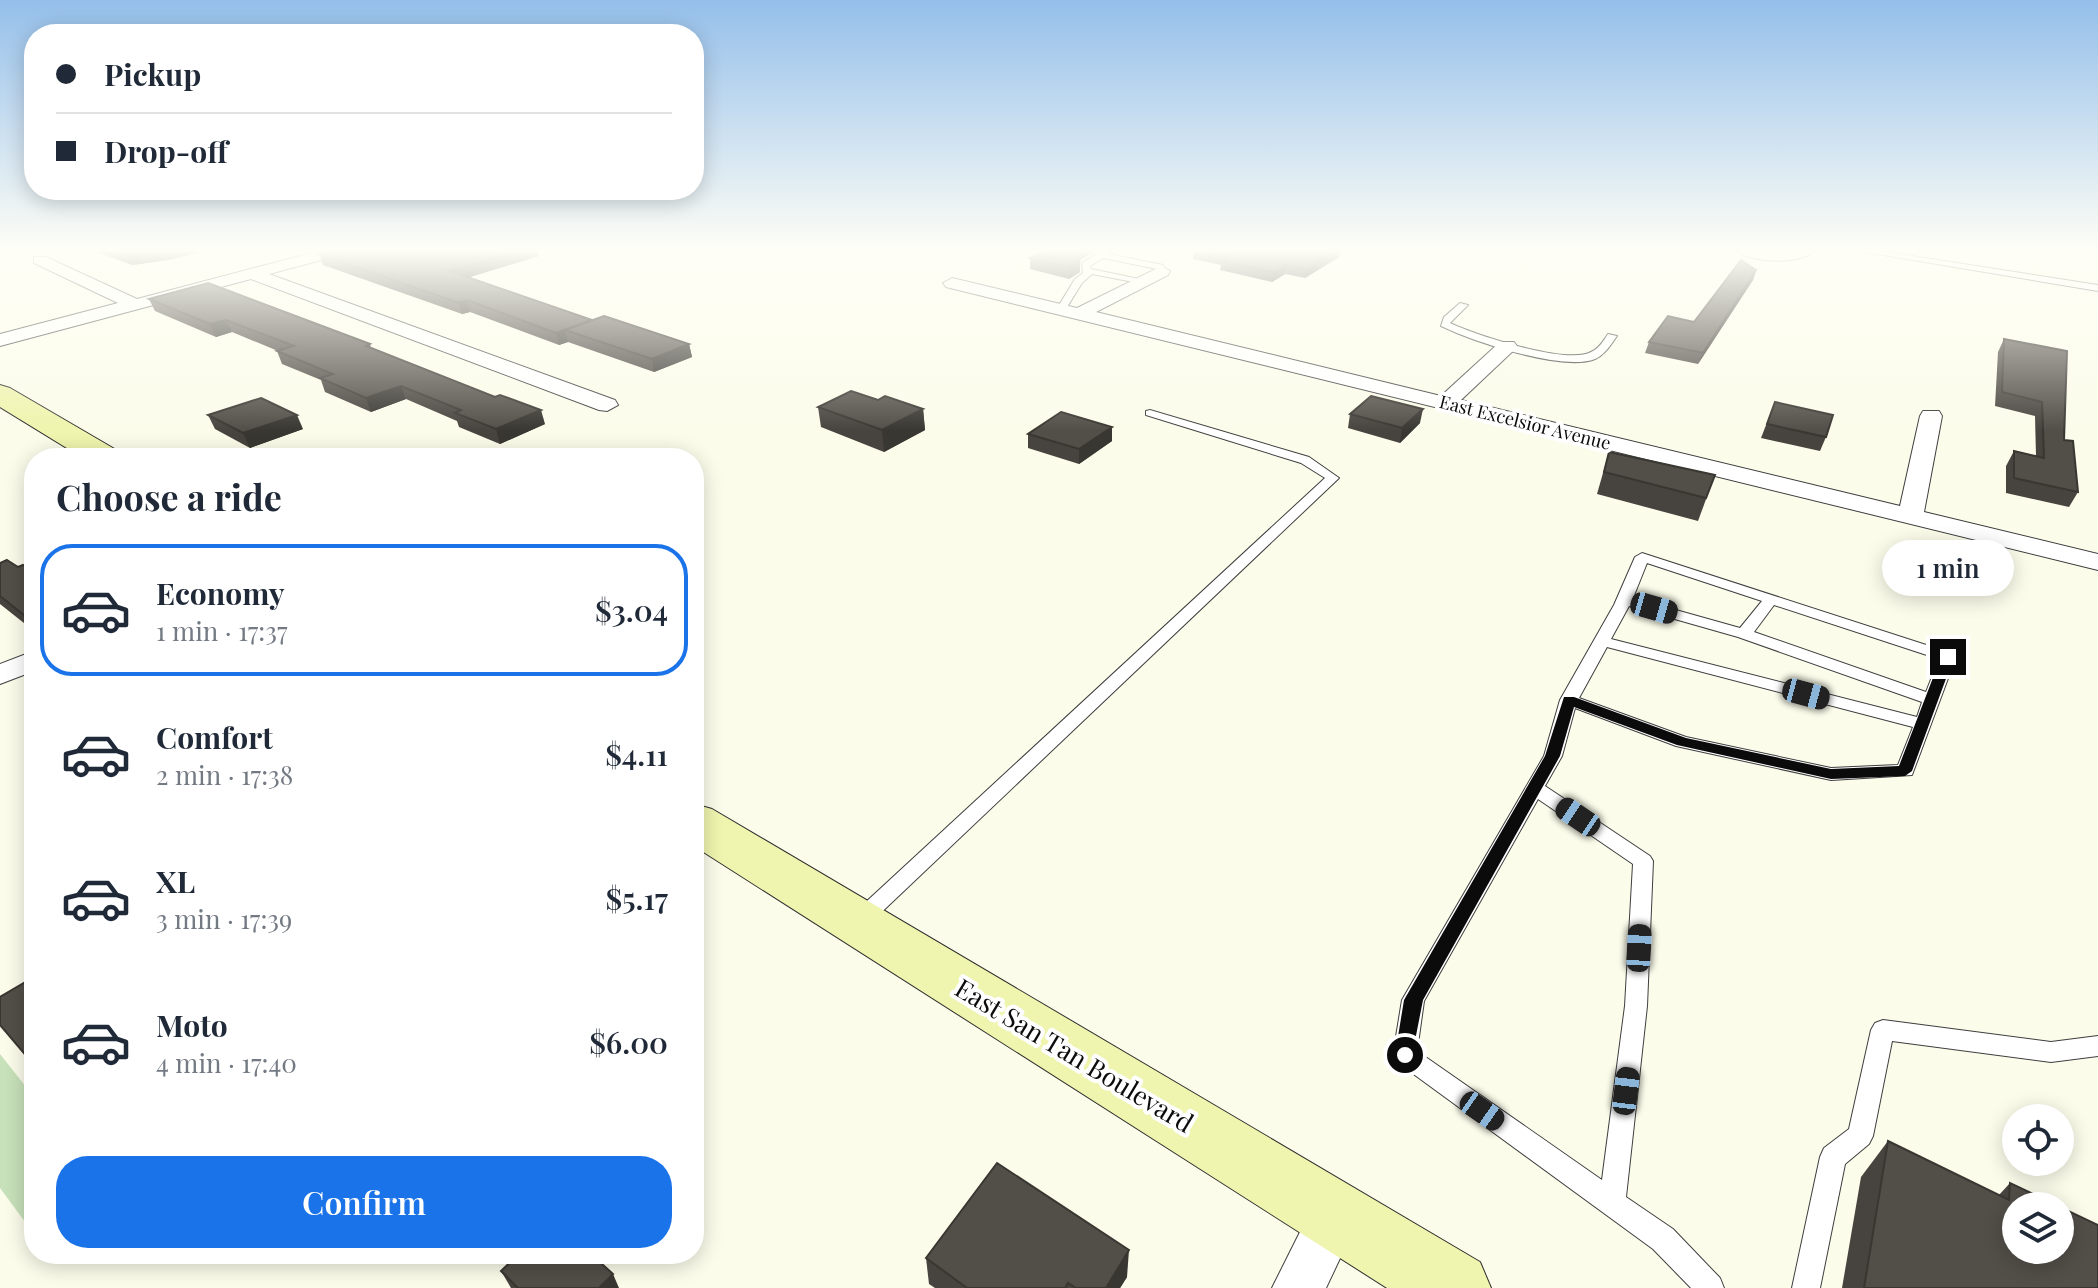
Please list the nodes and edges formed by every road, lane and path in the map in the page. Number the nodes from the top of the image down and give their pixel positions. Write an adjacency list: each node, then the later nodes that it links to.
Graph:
1 (108, 311): 7 (street)
2 (353, 311): 11 (street)
3 (1066, 311): 5 (street, East Excelsior Avenue)
4 (1457, 311): 8 (lane)
5 (1070, 312): 10 (street, East Excelsior Avenue)
6 (1612, 336): 8 (lane)
7 (0, 340)
8 (1507, 346): 10 (street)
9 (0, 394): 14 (street)
10 (1446, 403): 15 (street, East Excelsior Avenue)
11 (607, 405)
12 (1150, 413): 28 (lane)
13 (1931, 416): 15 (street)
14 (89, 448)
15 (1910, 516): 16 (street, East Excelsior Avenue)
16 (2098, 562)
17 (1771, 599): 18 (lane); 19 (lane); 24 (lane)
18 (1624, 600): 19 (lane); 20 (lane)
19 (1744, 634): 24 (lane)
20 (1602, 641): 23 (lane); 25 (lane)
21 (24, 664): 22 (street)
22 (0, 675)
23 (1569, 700): 25 (lane); 26 (lane)
24 (1932, 700): 25 (lane)
25 (1922, 724)
26 (1535, 788): 30 (lane); 30 (lane)
27 (704, 828): 28 (street, East San Tan Boulevard)
28 (857, 923): 31 (street, East San Tan Boulevard)
29 (2098, 1046): 35 (lane)
30 (1612, 1203): 34 (lane)
31 (1335, 1216): 32 (street); 33 (street, East San Tan Boulevard)
32 (1298, 1288)
33 (1454, 1288)
34 (1710, 1288)
35 (1806, 1288)

